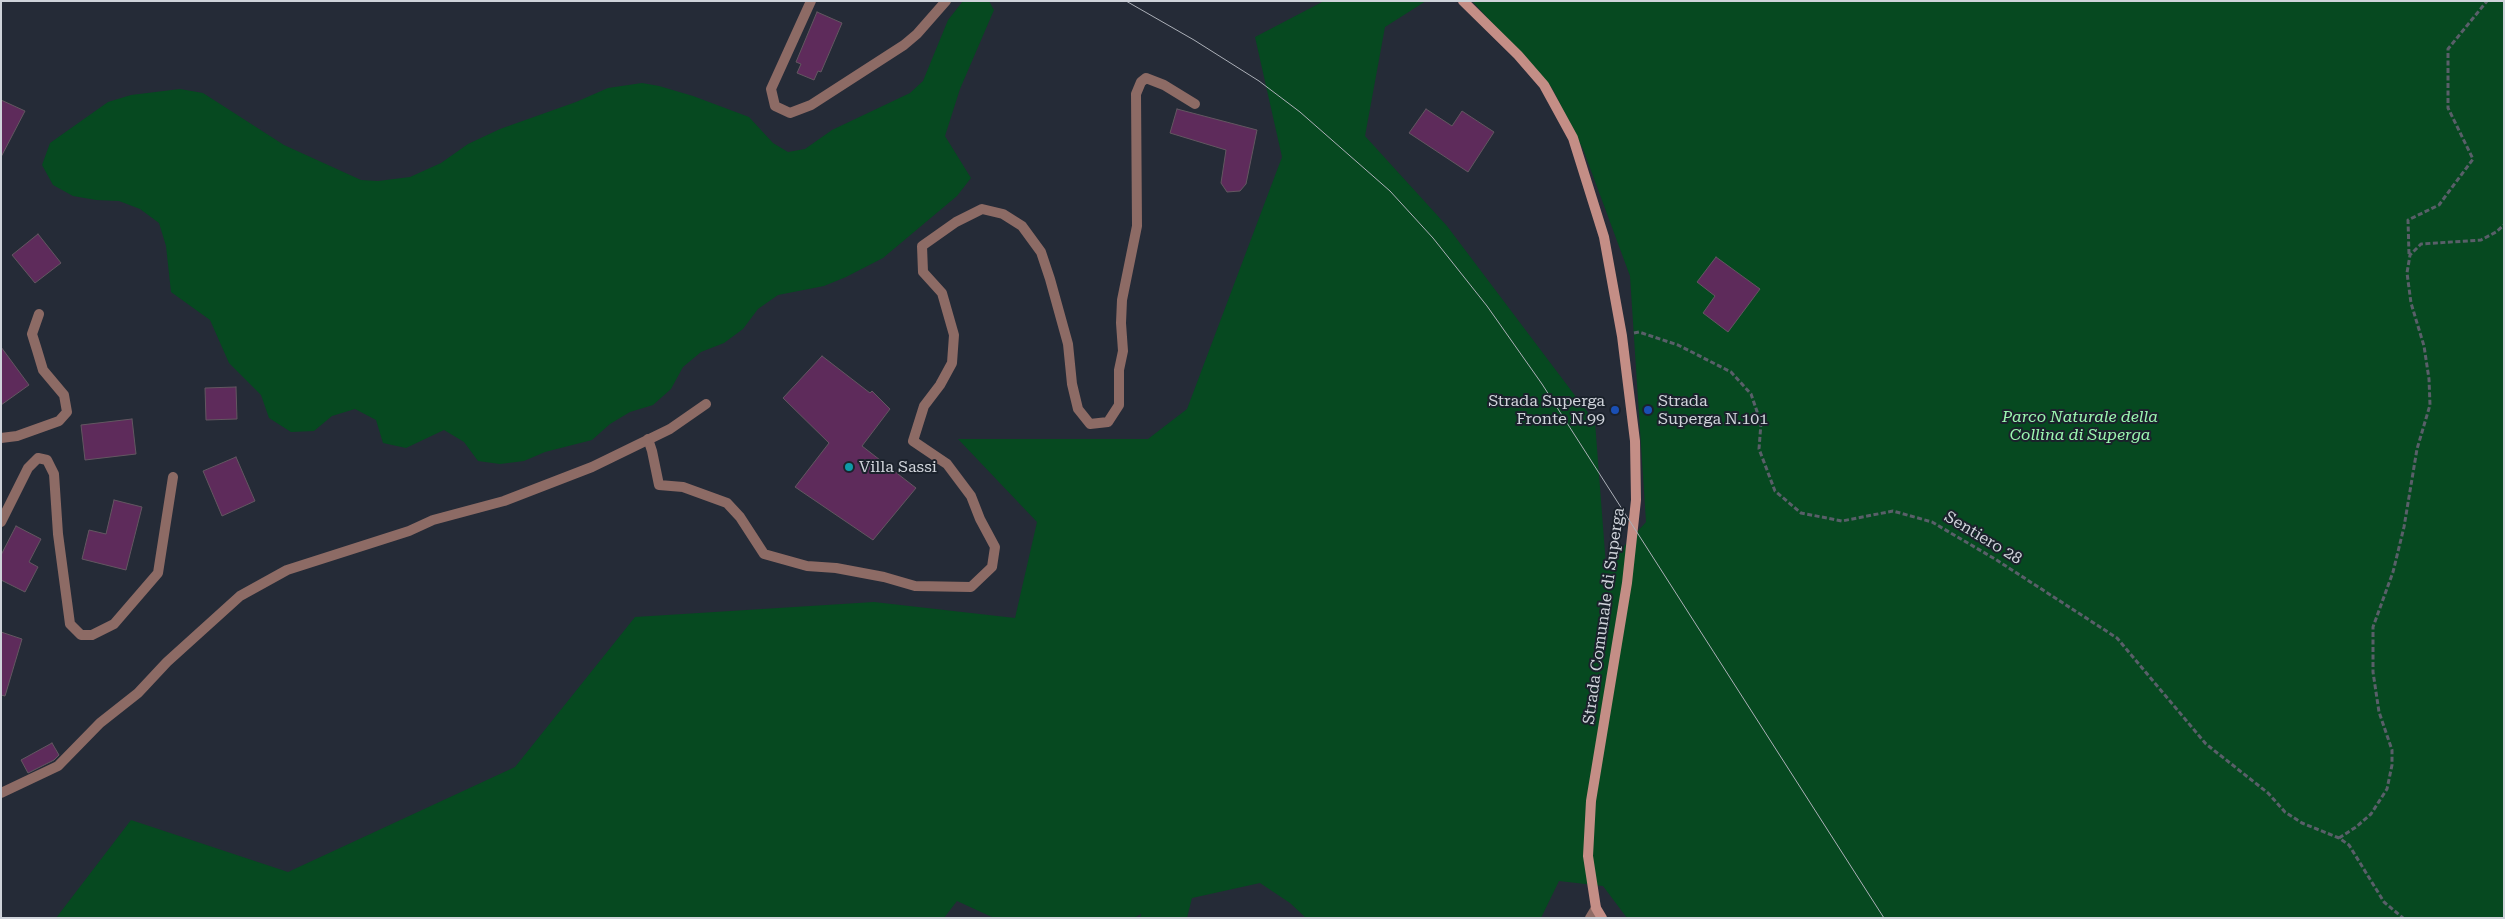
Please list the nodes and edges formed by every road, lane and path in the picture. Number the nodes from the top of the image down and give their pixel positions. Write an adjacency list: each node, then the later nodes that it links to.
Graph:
1 (811, 1): 2 (street)
2 (946, 1)
3 (1463, 1): 9 (street, Strada Comunale di Superga)
4 (2487, 1): 7 (path)
5 (1195, 104): 12 (street)
6 (2504, 225): 7 (path)
7 (2410, 254): 16 (path)
8 (39, 314): 11 (street)
9 (1622, 336): 16 (path, Sentiero 28); 17 (street, Strada Comunale di Superga)
10 (706, 404): 12 (street)
11 (1, 438)
12 (648, 439): 15 (street)
13 (172, 477): 14 (street)
14 (1, 522)
15 (1, 793)
16 (2339, 838): 20 (path)
17 (1596, 908): 18 (street); 19 (street, Strada Comunale di Superga)
18 (1590, 918)
19 (1602, 918)
20 (2403, 918)

